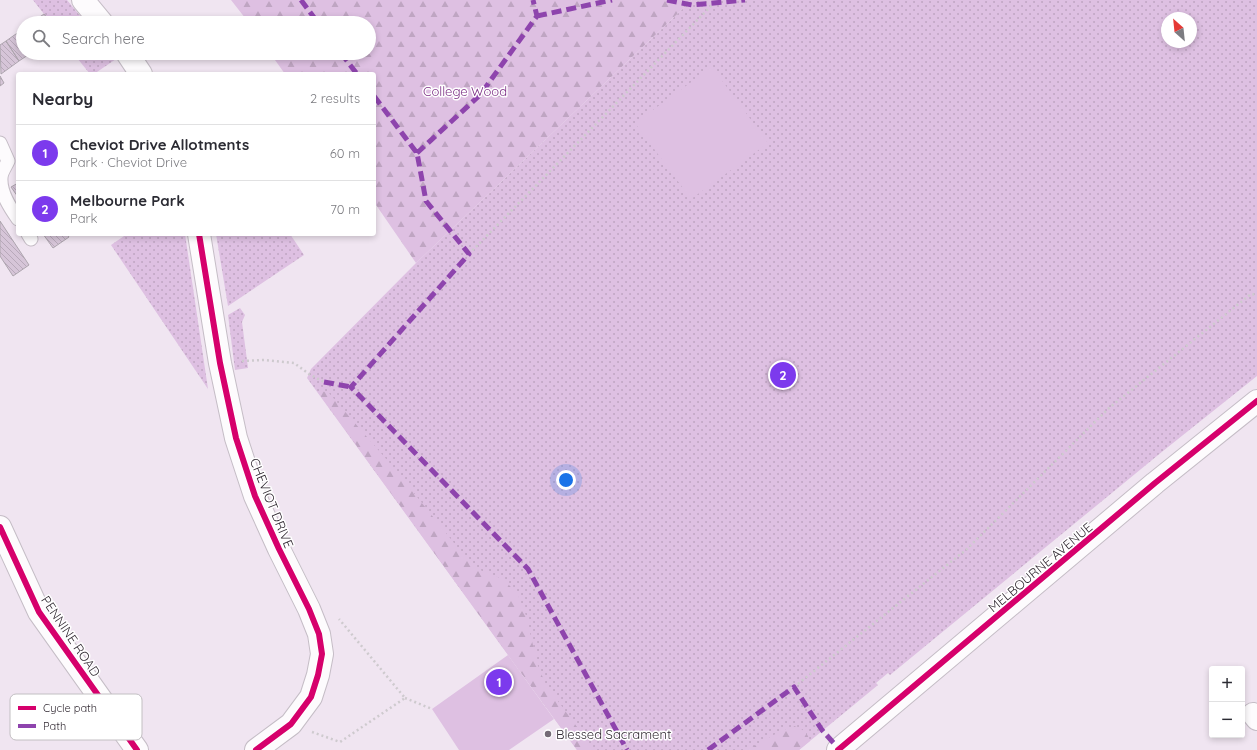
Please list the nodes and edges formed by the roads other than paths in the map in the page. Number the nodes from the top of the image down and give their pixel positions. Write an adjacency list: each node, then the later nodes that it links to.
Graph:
1 (83, 0): 2 (street)
2 (96, 16)
3 (132, 60): 4 (street)
4 (140, 72)
5 (0, 143): 6 (lane)
6 (16, 217)
7 (199, 236): 13 (street, CHEVIOT DRIVE)
8 (1257, 401): 14 (street, MELBOURNE AVENUE)
9 (0, 527): 10 (street, PENNINE ROAD)
10 (97, 694)
11 (129, 740): 12 (street, PENNINE ROAD)
12 (136, 750)
13 (256, 750)
14 (838, 750)

